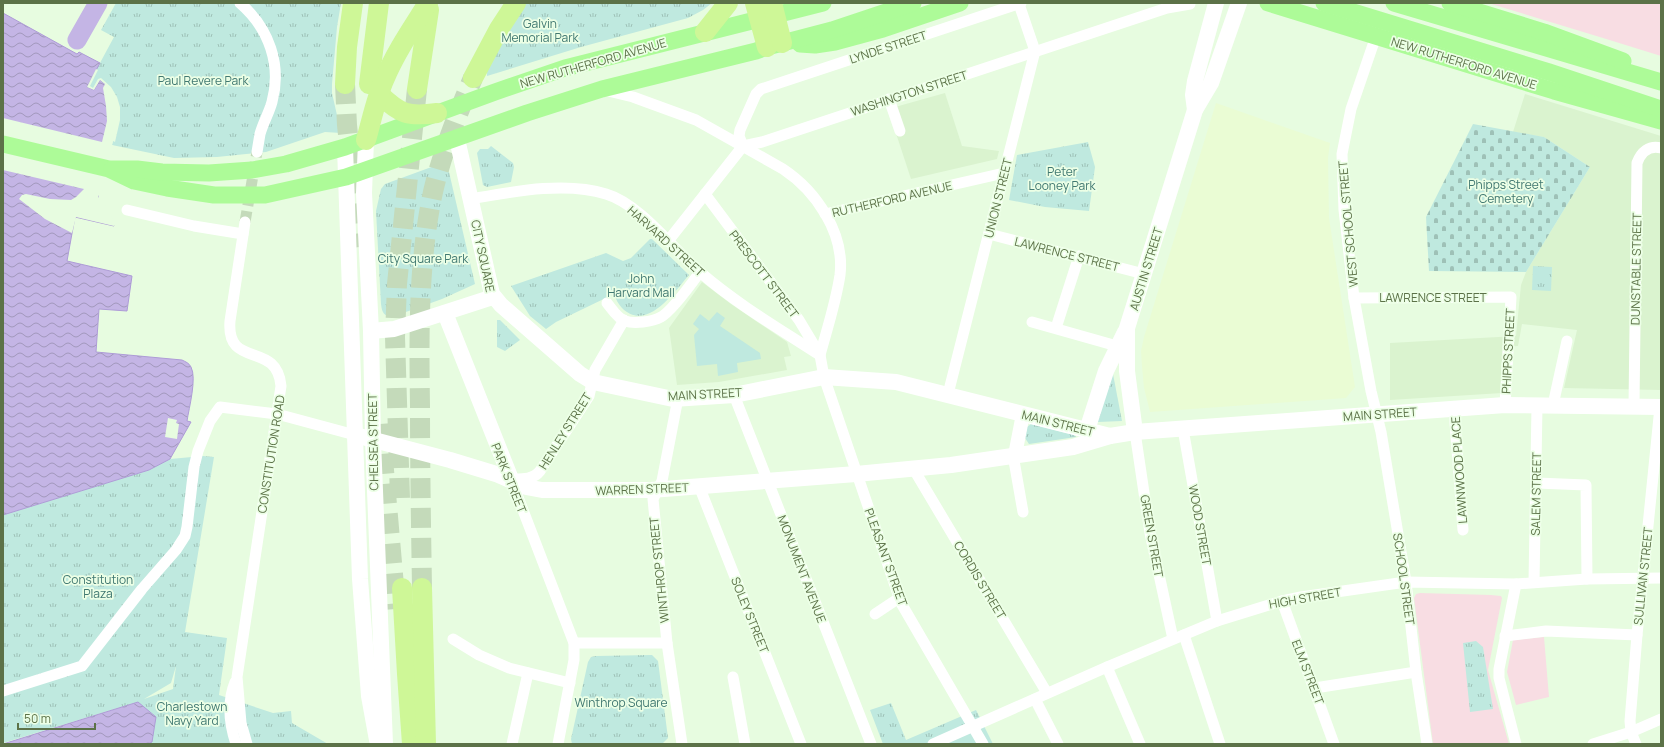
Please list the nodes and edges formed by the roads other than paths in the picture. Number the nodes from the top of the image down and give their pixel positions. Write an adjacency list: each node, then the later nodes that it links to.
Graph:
1 (240, 3): 42 (street)
2 (353, 3): 26 (highway)
3 (379, 3): 27 (highway)
4 (429, 3): 27 (highway); 28 (highway)
5 (516, 3): 24 (highway)
6 (728, 3): 19 (highway)
7 (823, 3): 18 (main road, NEW RUTHERFORD AVENUE)
8 (913, 3): 21 (main road)
9 (960, 3): 21 (main road)
10 (1020, 3): 22 (street); 39 (street, LYNDE STREET)
11 (1216, 3): 32 (main road, AUSTIN STREET)
12 (1239, 3): 32 (main road, AUSTIN STREET)
13 (1324, 3): 31 (main road, NEW RUTHERFORD AVENUE)
14 (1394, 3): 25 (main road)
15 (1450, 3): 23 (main road)
16 (1190, 4): 22 (street, WASHINGTON STREET)
17 (1275, 4): 20 (main road, NEW RUTHERFORD AVENUE)
18 (766, 10): 19 (main road, NEW RUTHERFORD AVENUE); 21 (highway)
19 (705, 32): 33 (main road, NEW RUTHERFORD AVENUE)
20 (1376, 36): 34 (main road, NEW RUTHERFORD AVENUE); 60 (street, WEST SCHOOL STREET)
21 (774, 45): 29 (main road)
22 (1035, 52): 30 (street, WASHINGTON STREET); 45 (street, UNION STREET)
23 (1661, 75)
24 (473, 78)
25 (1661, 82)
26 (345, 84)
27 (374, 89): 33 (highway); 37 (highway)
28 (417, 89)
29 (602, 89): 36 (main road); 39 (street, RUTHERFORD AVENUE)
30 (889, 99): 35 (street); 39 (street, WASHINGTON STREET)
31 (1661, 109)
32 (1195, 110): 57 (main road, AUSTIN STREET)
33 (437, 113): 37 (main road, NEW RUTHERFORD AVENUE)
34 (1661, 121)
35 (900, 132)
36 (457, 139): 44 (main road); 48 (main road, CITY SQUARE)
37 (366, 140): 40 (main road, NEW RUTHERFORD AVENUE); 44 (main road, CHELSEA STREET)
38 (3, 144): 43 (main road)
39 (743, 146): 47 (street); 50 (street, RUTHERFORD AVENUE)
40 (346, 147): 43 (main road, NEW RUTHERFORD AVENUE); 46 (main road, CHELSEA STREET)
41 (1661, 148): 78 (street, DUNSTABLE STREET)
42 (257, 152)
43 (109, 169): 46 (main road)
44 (365, 171): 46 (main road); 66 (main road, CHELSEA STREET)
45 (1004, 173): 50 (street, RUTHERFORD AVENUE); 53 (street, UNION STREET)
46 (346, 177): 87 (main road, CHELSEA STREET)
47 (705, 194): 54 (street); 69 (street, PRESCOTT STREET)
48 (470, 199): 54 (street, HARVARD STREET); 58 (main road, CITY SQUARE)
49 (127, 210): 52 (street)
50 (825, 214): 69 (street)
51 (245, 222): 52 (street, CONSTITUTION ROAD)
52 (243, 234): 81 (street, CONSTITUTION ROAD)
53 (990, 234): 55 (street, LAWRENCE STREET); 72 (street, UNION STREET)
54 (668, 241): 56 (street, HARVARD STREET)
55 (1079, 256): 57 (street, LAWRENCE STREET); 65 (street)
56 (700, 272): 63 (street); 69 (street, HARVARD STREET)
57 (1144, 274): 68 (main road, AUSTIN STREET)
58 (493, 297): 62 (main road, CITY SQUARE); 71 (main road, MAIN STREET)
59 (1511, 297): 60 (street, LAWRENCE STREET); 75 (street, PHIPPS STREET)
60 (1354, 298): 83 (street, WEST SCHOOL STREET)
61 (607, 303): 63 (street)
62 (445, 313): 66 (main road, CITY SQUARE); 93 (main road, PARK STREET)
63 (624, 320): 71 (street, HENLEY STREET)
64 (1032, 322): 65 (street)
65 (1056, 328): 68 (street)
66 (371, 332): 89 (main road, CHELSEA STREET)
67 (1567, 341): 76 (street)
68 (1122, 347): 85 (main road); 86 (main road, AUSTIN STREET)
69 (820, 355): 70 (street)
70 (824, 377): 72 (main road, MAIN STREET); 73 (main road, MAIN STREET); 92 (street, PLEASANT STREET)
71 (593, 382): 74 (main road, MAIN STREET); 93 (street, HENLEY STREET)
72 (948, 394): 82 (main road, MAIN STREET)
73 (734, 395): 74 (main road, MAIN STREET); 94 (street, MONUMENT AVENUE)
74 (678, 398): 97 (street, WINTHROP STREET)
75 (1505, 405): 77 (main road, MAIN STREET); 80 (main road, MAIN STREET)
76 (1553, 405): 77 (main road, MAIN STREET); 78 (main road, MAIN STREET)
77 (1537, 406): 95 (street, SALEM STREET)
78 (1634, 406): 79 (main road, MAIN STREET)
79 (1661, 407): 100 (street, SULLIVAN STREET)
80 (1454, 410): 83 (main road, MAIN STREET); 99 (street, LAWNWOOD PLACE)
81 (277, 414): 87 (street, WARREN STREET); 121 (street, CONSTITUTION ROAD); 125 (street)
82 (1023, 414): 85 (main road, MAIN STREET); 90 (street)
83 (1377, 415): 84 (main road, MAIN STREET); 103 (street, SCHOOL STREET)
84 (1183, 429): 86 (main road, MAIN STREET); 111 (street, WOOD STREET)
85 (1087, 430): 88 (main road, MAIN STREET)
86 (1135, 432): 88 (main road, MAIN STREET); 114 (street, GREEN STREET)
87 (355, 435): 89 (main road, WARREN STREET); 133 (main road, CHELSEA STREET)
88 (1110, 436): 90 (main road, WARREN STREET)
89 (373, 440): 93 (main road, WARREN STREET); 134 (main road, CHELSEA STREET)
90 (1014, 455): 91 (main road, WARREN STREET); 98 (street)
91 (912, 468): 92 (main road, WARREN STREET); 126 (street, CORDIS STREET)
92 (856, 474): 94 (main road, WARREN STREET); 108 (street, PLEASANT STREET)
93 (510, 479): 97 (main road, WARREN STREET); 116 (street, PARK STREET)
94 (767, 481): 96 (main road, WARREN STREET); 142 (street, MONUMENT AVENUE)
95 (1537, 483): 102 (street); 104 (street, SALEM STREET)
96 (699, 486): 97 (main road, WARREN STREET); 141 (street, SOLEY STREET)
97 (657, 490): 117 (street, WINTHROP STREET)
98 (1023, 512)
99 (1463, 530)
100 (1643, 578): 101 (street, HIGH STREET); 102 (street, HIGH STREET); 112 (street, SULLIVAN STREET)
101 (1661, 578)
102 (1587, 579): 104 (street, HIGH STREET)
103 (1406, 582): 105 (street, HIGH STREET); 109 (street, HIGH STREET); 119 (street, SCHOOL STREET)
104 (1534, 582): 105 (street, HIGH STREET)
105 (1516, 584): 113 (street)
106 (402, 588): 135 (highway)
107 (422, 588): 136 (highway)
108 (899, 598): 110 (street); 129 (street, PLEASANT STREET)
109 (1282, 601): 111 (street, HIGH STREET); 124 (street, ELM STREET)
110 (875, 614)
111 (1217, 621): 114 (street, HIGH STREET)
112 (1637, 635): 113 (street); 130 (street, SULLIVAN STREET)
113 (1505, 636): 150 (street)
114 (1179, 637): 118 (street, HIGH STREET); 147 (street, GREEN STREET)
115 (453, 639): 120 (street)
116 (574, 643): 117 (street); 123 (street)
117 (667, 643): 139 (street, WINTHROP STREET)
118 (1107, 667): 126 (street, HIGH STREET); 146 (street)
119 (1416, 672): 124 (street); 149 (street, SCHOOL STREET)
120 (528, 673): 123 (street); 137 (street)
121 (237, 677): 131 (street, CONSTITUTION ROAD); 132 (street, CONSTITUTION ROAD)
122 (732, 677): 140 (street)
123 (570, 683): 138 (street)
124 (1315, 688): 148 (street, ELM STREET)
125 (3, 691)
126 (1048, 693): 127 (street, HIGH STREET)
127 (1035, 699): 129 (street, HIGH STREET); 145 (street)
128 (1661, 719): 130 (street)
129 (973, 727): 143 (street, HIGH STREET); 144 (street, PLEASANT STREET)
130 (1631, 732): 151 (street); 152 (street, SULLIVAN STREET)
131 (236, 744)
132 (248, 744)
133 (377, 744)
134 (385, 744)
135 (412, 744)
136 (426, 744)
137 (512, 744)
138 (558, 744)
139 (682, 744)
140 (745, 744)
141 (801, 744)
142 (871, 744)
143 (933, 744)
144 (983, 744)
145 (1058, 744)
146 (1140, 744)
147 (1220, 744)
148 (1334, 744)
149 (1427, 744)
150 (1516, 744)
151 (1593, 744)
152 (1636, 744)

